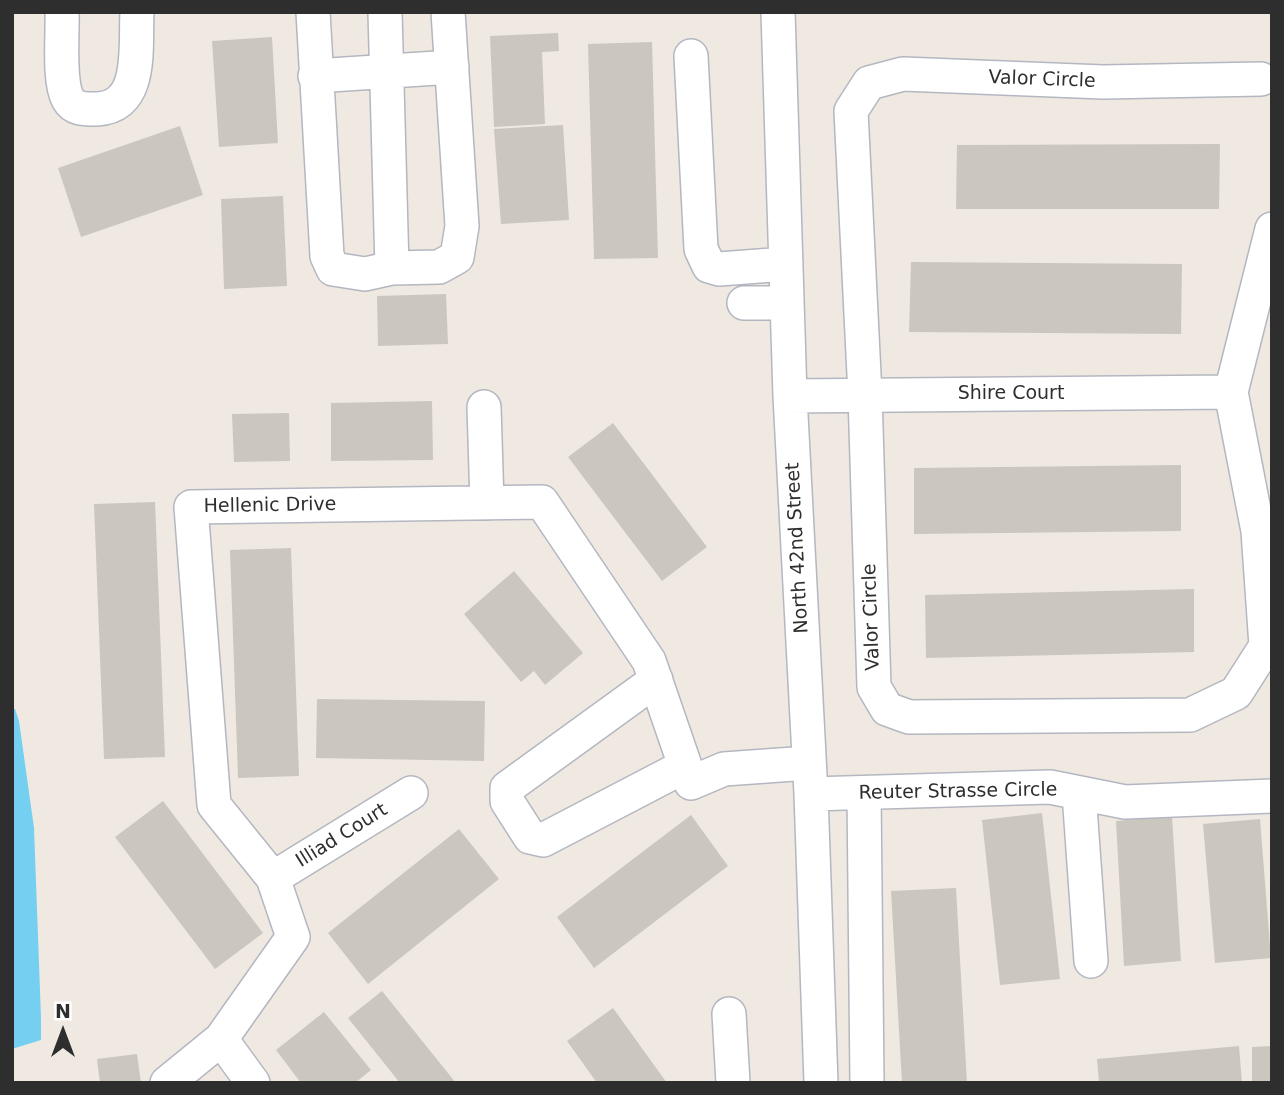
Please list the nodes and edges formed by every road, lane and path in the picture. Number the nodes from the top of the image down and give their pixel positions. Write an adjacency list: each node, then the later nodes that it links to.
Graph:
1 (62, 12): 2 (street)
2 (137, 12)
3 (313, 12): 10 (street)
4 (386, 12): 9 (street)
5 (448, 12): 8 (street)
6 (778, 12): 13 (street, North 42nd Street)
7 (691, 57): 13 (street)
8 (452, 67): 9 (street); 14 (street)
9 (388, 71): 10 (street); 14 (street)
10 (315, 76): 14 (street)
11 (1268, 78): 18 (street, Valor Circle)
12 (1272, 229): 17 (street, Valor Circle)
13 (786, 264): 16 (street, North 42nd Street)
14 (392, 268)
15 (744, 303): 16 (street)
16 (788, 303): 19 (street, North 42nd Street)
17 (1231, 392): 18 (street, Shire Court); 18 (street, Valor Circle)
18 (865, 395): 19 (street, Shire Court)
19 (790, 396): 24 (street, North 42nd Street)
20 (484, 407): 21 (street)
21 (487, 503): 22 (street, Hellenic Drive); 29 (street, Hellenic Drive)
22 (656, 680): 23 (street, Hellenic Drive); 23 (street)
23 (685, 766): 24 (street)
24 (809, 779): 26 (street, Reuter Strasse Circle); 36 (street, North 42nd Street)
25 (411, 793): 29 (street, Illiad Court)
26 (864, 793): 27 (street, Reuter Strasse Circle); 37 (street)
27 (1079, 793): 28 (street, Reuter Strasse Circle); 30 (street)
28 (1272, 796)
29 (273, 878): 32 (street, Hellenic Drive)
30 (1091, 961)
31 (729, 1014): 35 (street)
32 (221, 1039): 33 (street); 34 (street)
33 (167, 1083)
34 (253, 1083)
35 (733, 1083)
36 (821, 1083)
37 (867, 1083)

